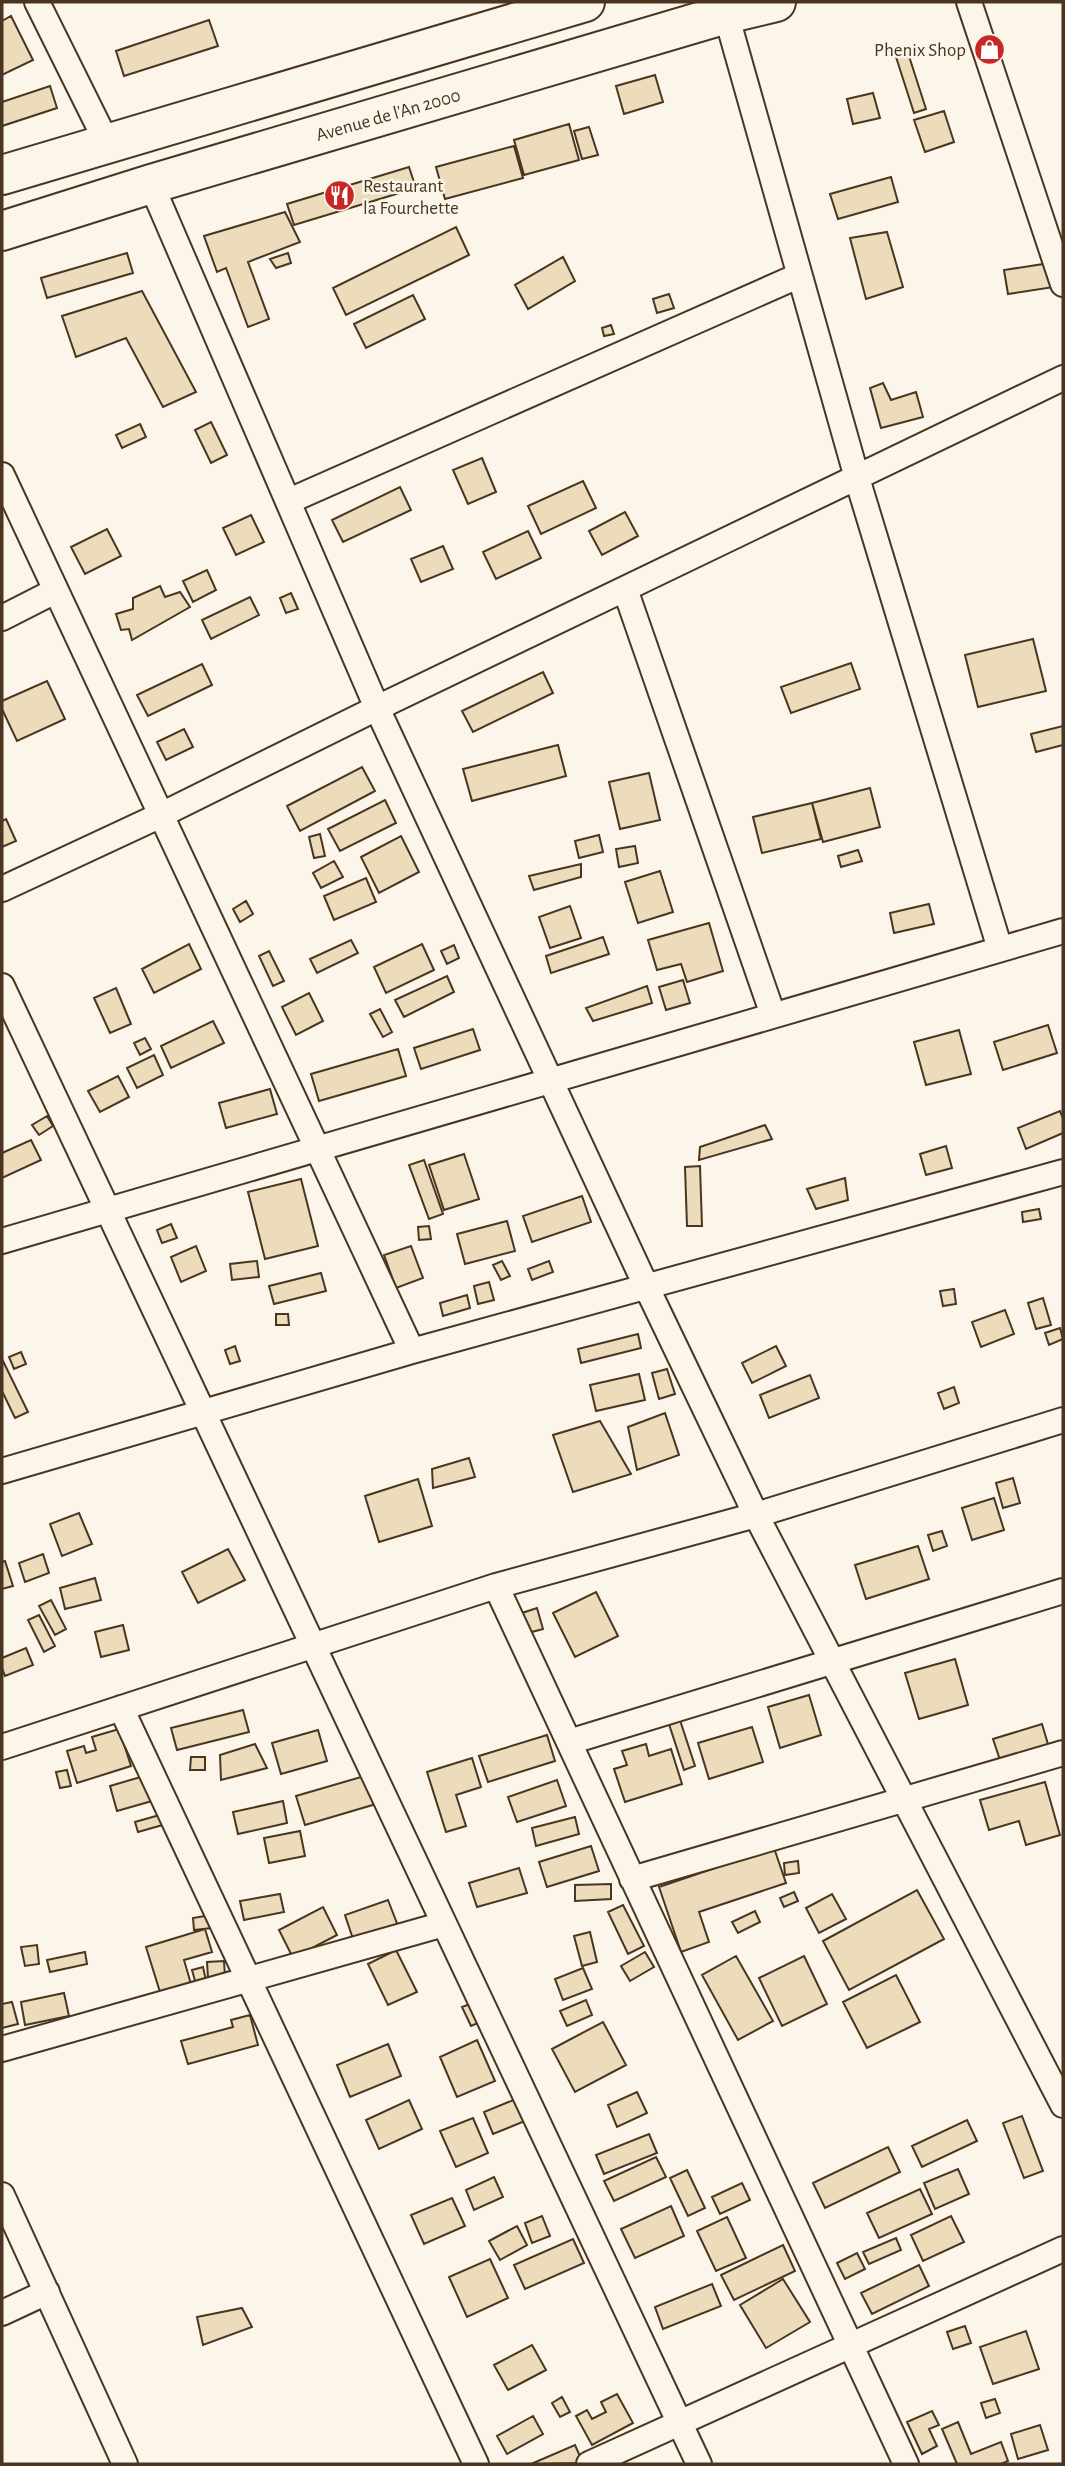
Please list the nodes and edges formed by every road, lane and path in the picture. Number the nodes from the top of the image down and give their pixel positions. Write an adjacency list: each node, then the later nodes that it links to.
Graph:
1 (37, 2): 6 (street)
2 (585, 2): 6 (main road)
3 (776, 2): 5 (main road, Avenue de l'An 2000)
4 (969, 2): 11 (street)
5 (722, 8): 8 (main road, Avenue de l'An 2000); 10 (street)
6 (108, 145): 7 (main road)
7 (2, 175)
8 (151, 184): 9 (main road, Avenue de l'An 2000); 15 (street)
9 (2, 231)
10 (798, 276): 14 (street); 15 (street)
11 (1063, 284)
12 (1063, 378): 14 (street)
13 (2, 475): 17 (street)
14 (857, 478): 16 (street); 23 (street)
15 (289, 501): 19 (street)
16 (625, 589): 19 (street); 25 (street)
17 (55, 591): 18 (street); 20 (street)
18 (2, 618)
19 (377, 708): 20 (street); 26 (street)
20 (161, 815): 21 (street); 27 (street)
21 (2, 889)
22 (1063, 931): 23 (street)
23 (1000, 949): 25 (street)
24 (2, 986): 29 (street)
25 (774, 1015): 26 (street)
26 (550, 1080): 27 (street); 31 (street)
27 (317, 1148): 29 (street); 32 (street)
28 (1063, 1172): 31 (street)
29 (106, 1209): 30 (street); 33 (street)
30 (2, 1241)
31 (647, 1288): 32 (street); 36 (street)
32 (412, 1351): 33 (street)
33 (202, 1411): 35 (street); 39 (street)
34 (1063, 1420): 36 (street)
35 (2, 1471)
36 (756, 1515): 37 (street); 40 (street)
37 (496, 1586): 39 (street); 42 (street)
38 (1063, 1591): 40 (street)
39 (313, 1646): 41 (street); 47 (street)
40 (831, 1662): 42 (street); 45 (street)
41 (121, 1708): 43 (street); 48 (street)
42 (569, 1742): 46 (street)
43 (2, 1747)
44 (1063, 1755): 45 (street)
45 (903, 1800): 46 (street); 50 (street)
46 (632, 1879): 55 (street)
47 (444, 1924): 48 (street); 56 (street)
48 (249, 1979): 49 (street); 58 (street)
49 (2, 2049)
50 (1063, 2105)
51 (2, 2195): 53 (street)
52 (1063, 2249): 55 (street)
53 (47, 2292): 54 (street); 57 (street)
54 (2, 2313)
55 (851, 2346): 56 (street); 61 (street)
56 (680, 2423): 59 (street); 60 (street)
57 (125, 2464)
58 (476, 2464)
59 (589, 2464)
60 (699, 2464)
61 (906, 2464)

